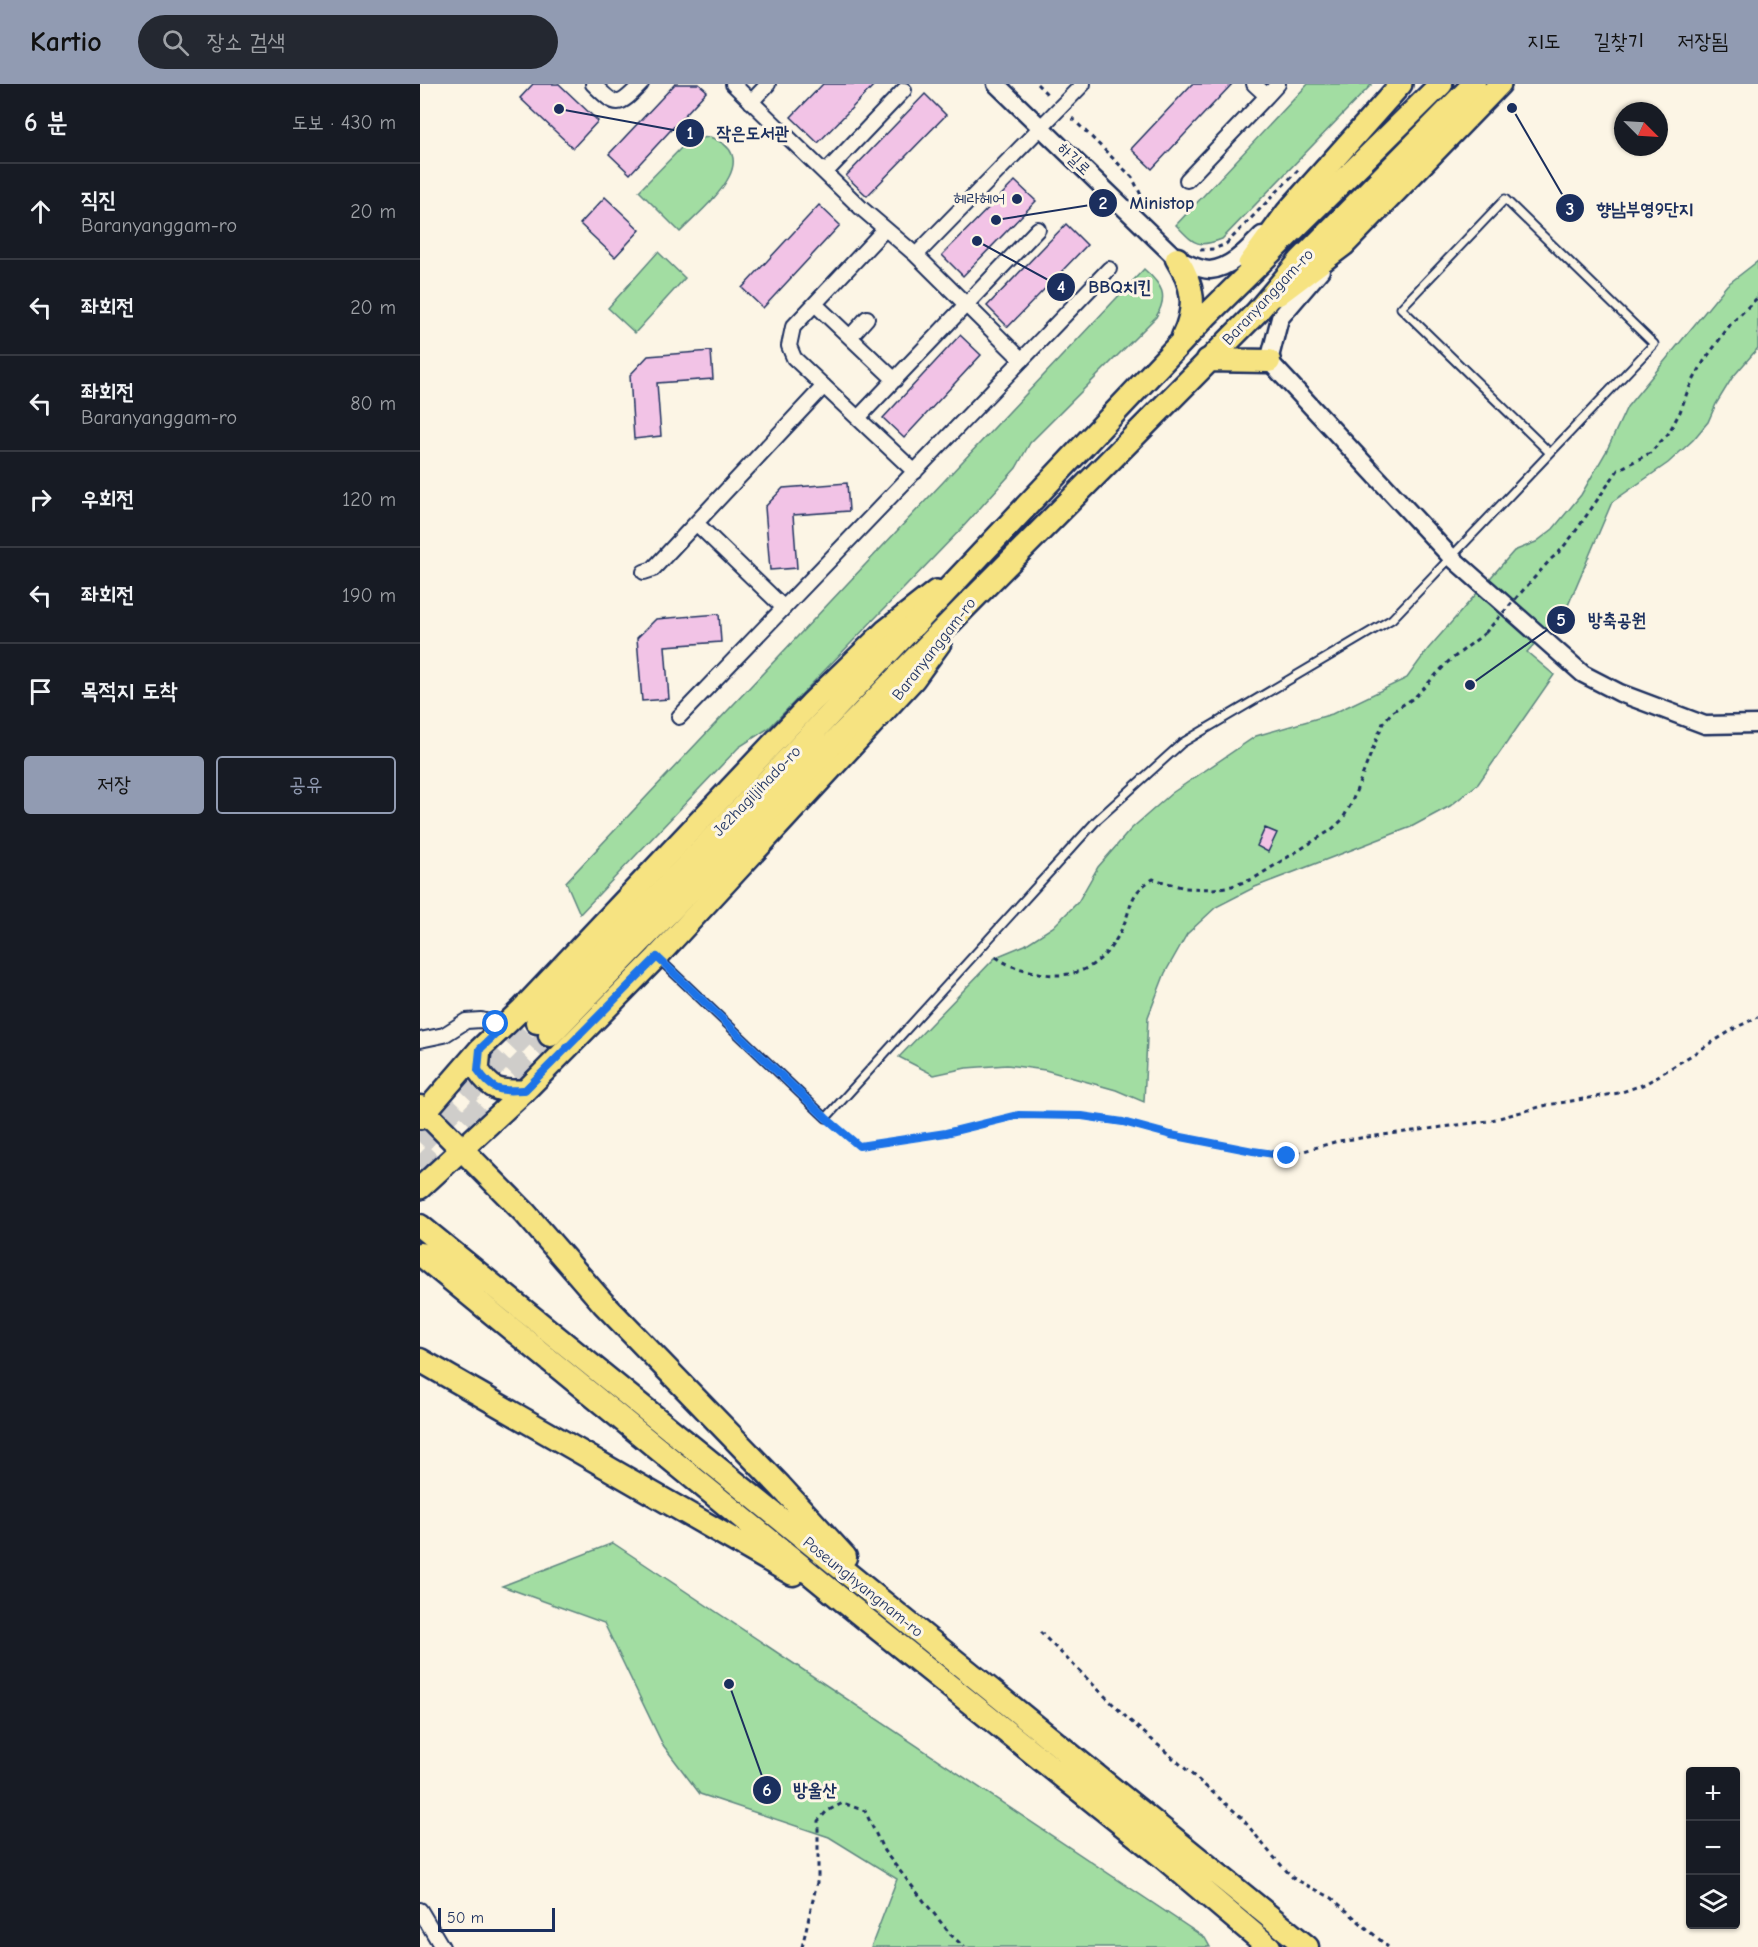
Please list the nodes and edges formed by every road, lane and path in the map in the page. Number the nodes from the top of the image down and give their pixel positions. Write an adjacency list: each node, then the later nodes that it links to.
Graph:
1 (592, 84): 2 (street)
2 (641, 84)
3 (733, 84): 17 (street)
4 (768, 84): 17 (street)
5 (996, 84): 20 (street, 하길로)
6 (1036, 84): 15 (path)
7 (1083, 84): 20 (street)
8 (1254, 84): 16 (street)
9 (1278, 84): 16 (street)
10 (1401, 84): 19 (main road)
11 (1441, 84): 32 (highway, Baranyanggam-ro)
12 (1474, 84): 35 (highway, Baranyanggam-ro)
13 (1500, 84): 27 (main road)
14 (904, 90): 22 (street)
15 (1049, 96)
16 (1267, 96): 23 (street)
17 (751, 102): 22 (street)
18 (1071, 118): 24 (path)
19 (1365, 123): 28 (street); 32 (main road)
20 (1040, 126): 28 (street, 하길로); 29 (street)
21 (1300, 168): 28 (path)
22 (825, 173): 25 (street)
23 (1187, 180)
24 (1149, 210)
25 (885, 229): 29 (street); 33 (street)
26 (1038, 229): 34 (street)
27 (1344, 245): 35 (main road); 41 (street)
28 (1186, 254): 38 (highway)
29 (916, 255): 34 (street)
30 (1109, 269): 39 (street)
31 (1758, 297): 56 (path, bridge)
32 (1223, 298): 38 (highway, Baranyanggam-ro)
33 (815, 304): 37 (street); 43 (street)
34 (966, 305): 39 (street); 42 (street)
35 (1257, 312): 40 (highway, Baranyanggam-ro)
36 (867, 318): 37 (street)
37 (850, 337): 42 (street)
38 (1179, 343): 49 (highway, Baranyanggam-ro)
39 (1022, 360): 46 (street)
40 (1208, 360): 41 (highway); 52 (highway, Baranyanggam-ro)
41 (1269, 361): 48 (street)
42 (895, 380): 44 (street)
43 (824, 386): 44 (street); 47 (street)
44 (858, 418): 46 (street)
45 (1550, 453): 45 (lane); 48 (lane)
46 (915, 472): 51 (street)
47 (696, 523): 50 (street); 51 (street)
48 (1451, 557): 54 (street); 63 (lane)
49 (977, 560): 52 (highway, Je2hagiljihado-ro); 58 (main road, Baranyanggam-ro)
50 (644, 572)
51 (784, 608): 53 (street)
52 (964, 608): 55 (main road, Baranyanggam-ro)
53 (679, 717)
54 (1758, 724)
55 (657, 957): 61 (main road, Baranyanggam-ro); 63 (lane)
56 (996, 957)
57 (1758, 1017): 63 (path)
58 (501, 1029): 59 (street); 60 (main road, Baranyanggam-ro)
59 (420, 1040)
60 (480, 1049): 61 (main road); 62 (main road, Baranyanggam-ro)
61 (525, 1090): 64 (main road, Baranyanggam-ro)
62 (422, 1112): 64 (highway)
63 (826, 1118)
64 (462, 1148): 65 (main road, Baranyanggam-ro); 70 (highway)
65 (420, 1188)
66 (423, 1229): 70 (highway, Poseunghyangnam-ro)
67 (420, 1254): 69 (highway, Poseunghyangnam-ro)
68 (420, 1360): 69 (highway)
69 (851, 1607): 76 (highway, Poseunghyangnam-ro)
70 (892, 1609): 77 (highway, Poseunghyangnam-ro)
71 (1040, 1632): 78 (path)
72 (420, 1910): 73 (street)
73 (442, 1947)
74 (802, 1947): 75 (path)
75 (964, 1947)
76 (1269, 1947)
77 (1306, 1947)
78 (1388, 1947)

